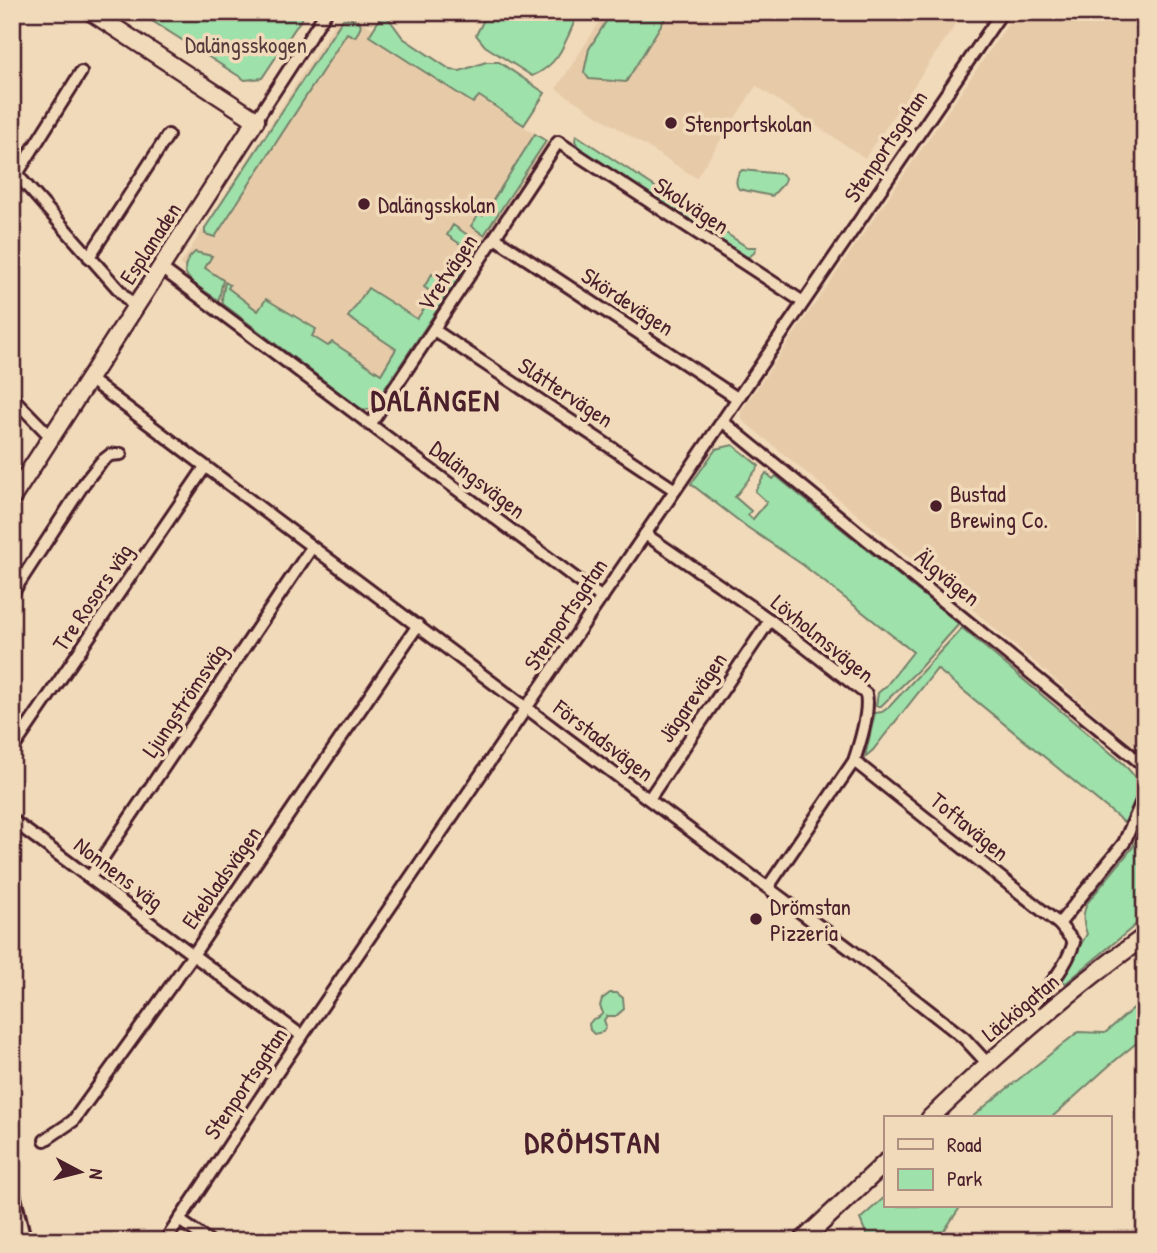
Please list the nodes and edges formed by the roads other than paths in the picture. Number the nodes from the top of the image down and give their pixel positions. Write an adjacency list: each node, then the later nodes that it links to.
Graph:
1 (92, 12): 5 (street)
2 (326, 12): 5 (street, Esplanaden)
3 (1002, 12): 12 (street, Stenportsgatan)
4 (81, 72): 8 (street)
5 (256, 120): 11 (street, Esplanaden)
6 (168, 135): 10 (street)
7 (558, 142): 9 (street, Vretvägen); 12 (street, Skolvägen)
8 (15, 171): 10 (street)
9 (495, 238): 14 (street, Vretvägen); 17 (street, Skördevägen)
10 (89, 257): 13 (street)
11 (161, 268): 13 (street, Esplanaden); 19 (street, Dalängsvägen)
12 (803, 302): 17 (street, Stenportsgatan)
13 (135, 308): 15 (street, Esplanaden)
14 (434, 330): 19 (street, Vretvägen); 23 (street, Slåttervägen)
15 (89, 379): 20 (street, Esplanaden); 22 (street, Förstadsvägen)
16 (12, 397): 20 (street)
17 (737, 398): 18 (street, Stenportsgatan)
18 (722, 421): 23 (street, Stenportsgatan); 34 (street, Älgvägen)
19 (370, 425): 28 (street, Dalängsvägen)
20 (52, 438): 24 (street, Esplanaden)
21 (121, 454): 27 (street)
22 (205, 467): 26 (street, Förstadsvägen); 32 (street, Tre Rosors väg)
23 (675, 490): 25 (street, Stenportsgatan)
24 (12, 498)
25 (645, 534): 28 (street, Stenportsgatan); 29 (street, Lövholmsvägen)
26 (312, 547): 30 (street, Förstadsvägen); 38 (street, Ljungströmsväg)
27 (12, 594)
28 (602, 598): 31 (street, Stenportsgatan)
29 (770, 620): 33 (street, Lövholmsvägen); 36 (street, Jägarevägen)
30 (418, 625): 31 (street, Förstadsvägen); 42 (street, Ekebladsvägen)
31 (527, 708): 36 (street, Förstadsvägen); 44 (street, Stenportsgatan)
32 (12, 750)
33 (854, 761): 39 (street, Lövholmsvägen); 40 (street, Toftavägen)
34 (1145, 767)
35 (1145, 794): 40 (street)
36 (649, 799): 39 (street, Förstadsvägen)
37 (12, 820): 38 (street, Nonnens väg)
38 (90, 877): 42 (street, Nonnens väg)
39 (768, 887): 45 (street, Förstadsvägen)
40 (1059, 924): 43 (street, Läckögatan)
41 (1145, 936): 45 (street, Läckögatan)
42 (193, 955): 44 (street, Nonnens väg); 47 (street, Ekebladsvägen)
43 (1032, 1006)
44 (302, 1036): 49 (street, Stenportsgatan)
45 (988, 1064): 46 (street, Läckögatan)
46 (932, 1116)
47 (45, 1140)
48 (884, 1164): 52 (street)
49 (179, 1220): 50 (street, Stenportsgatan); 51 (street)
50 (164, 1241)
51 (209, 1241)
52 (802, 1241)

